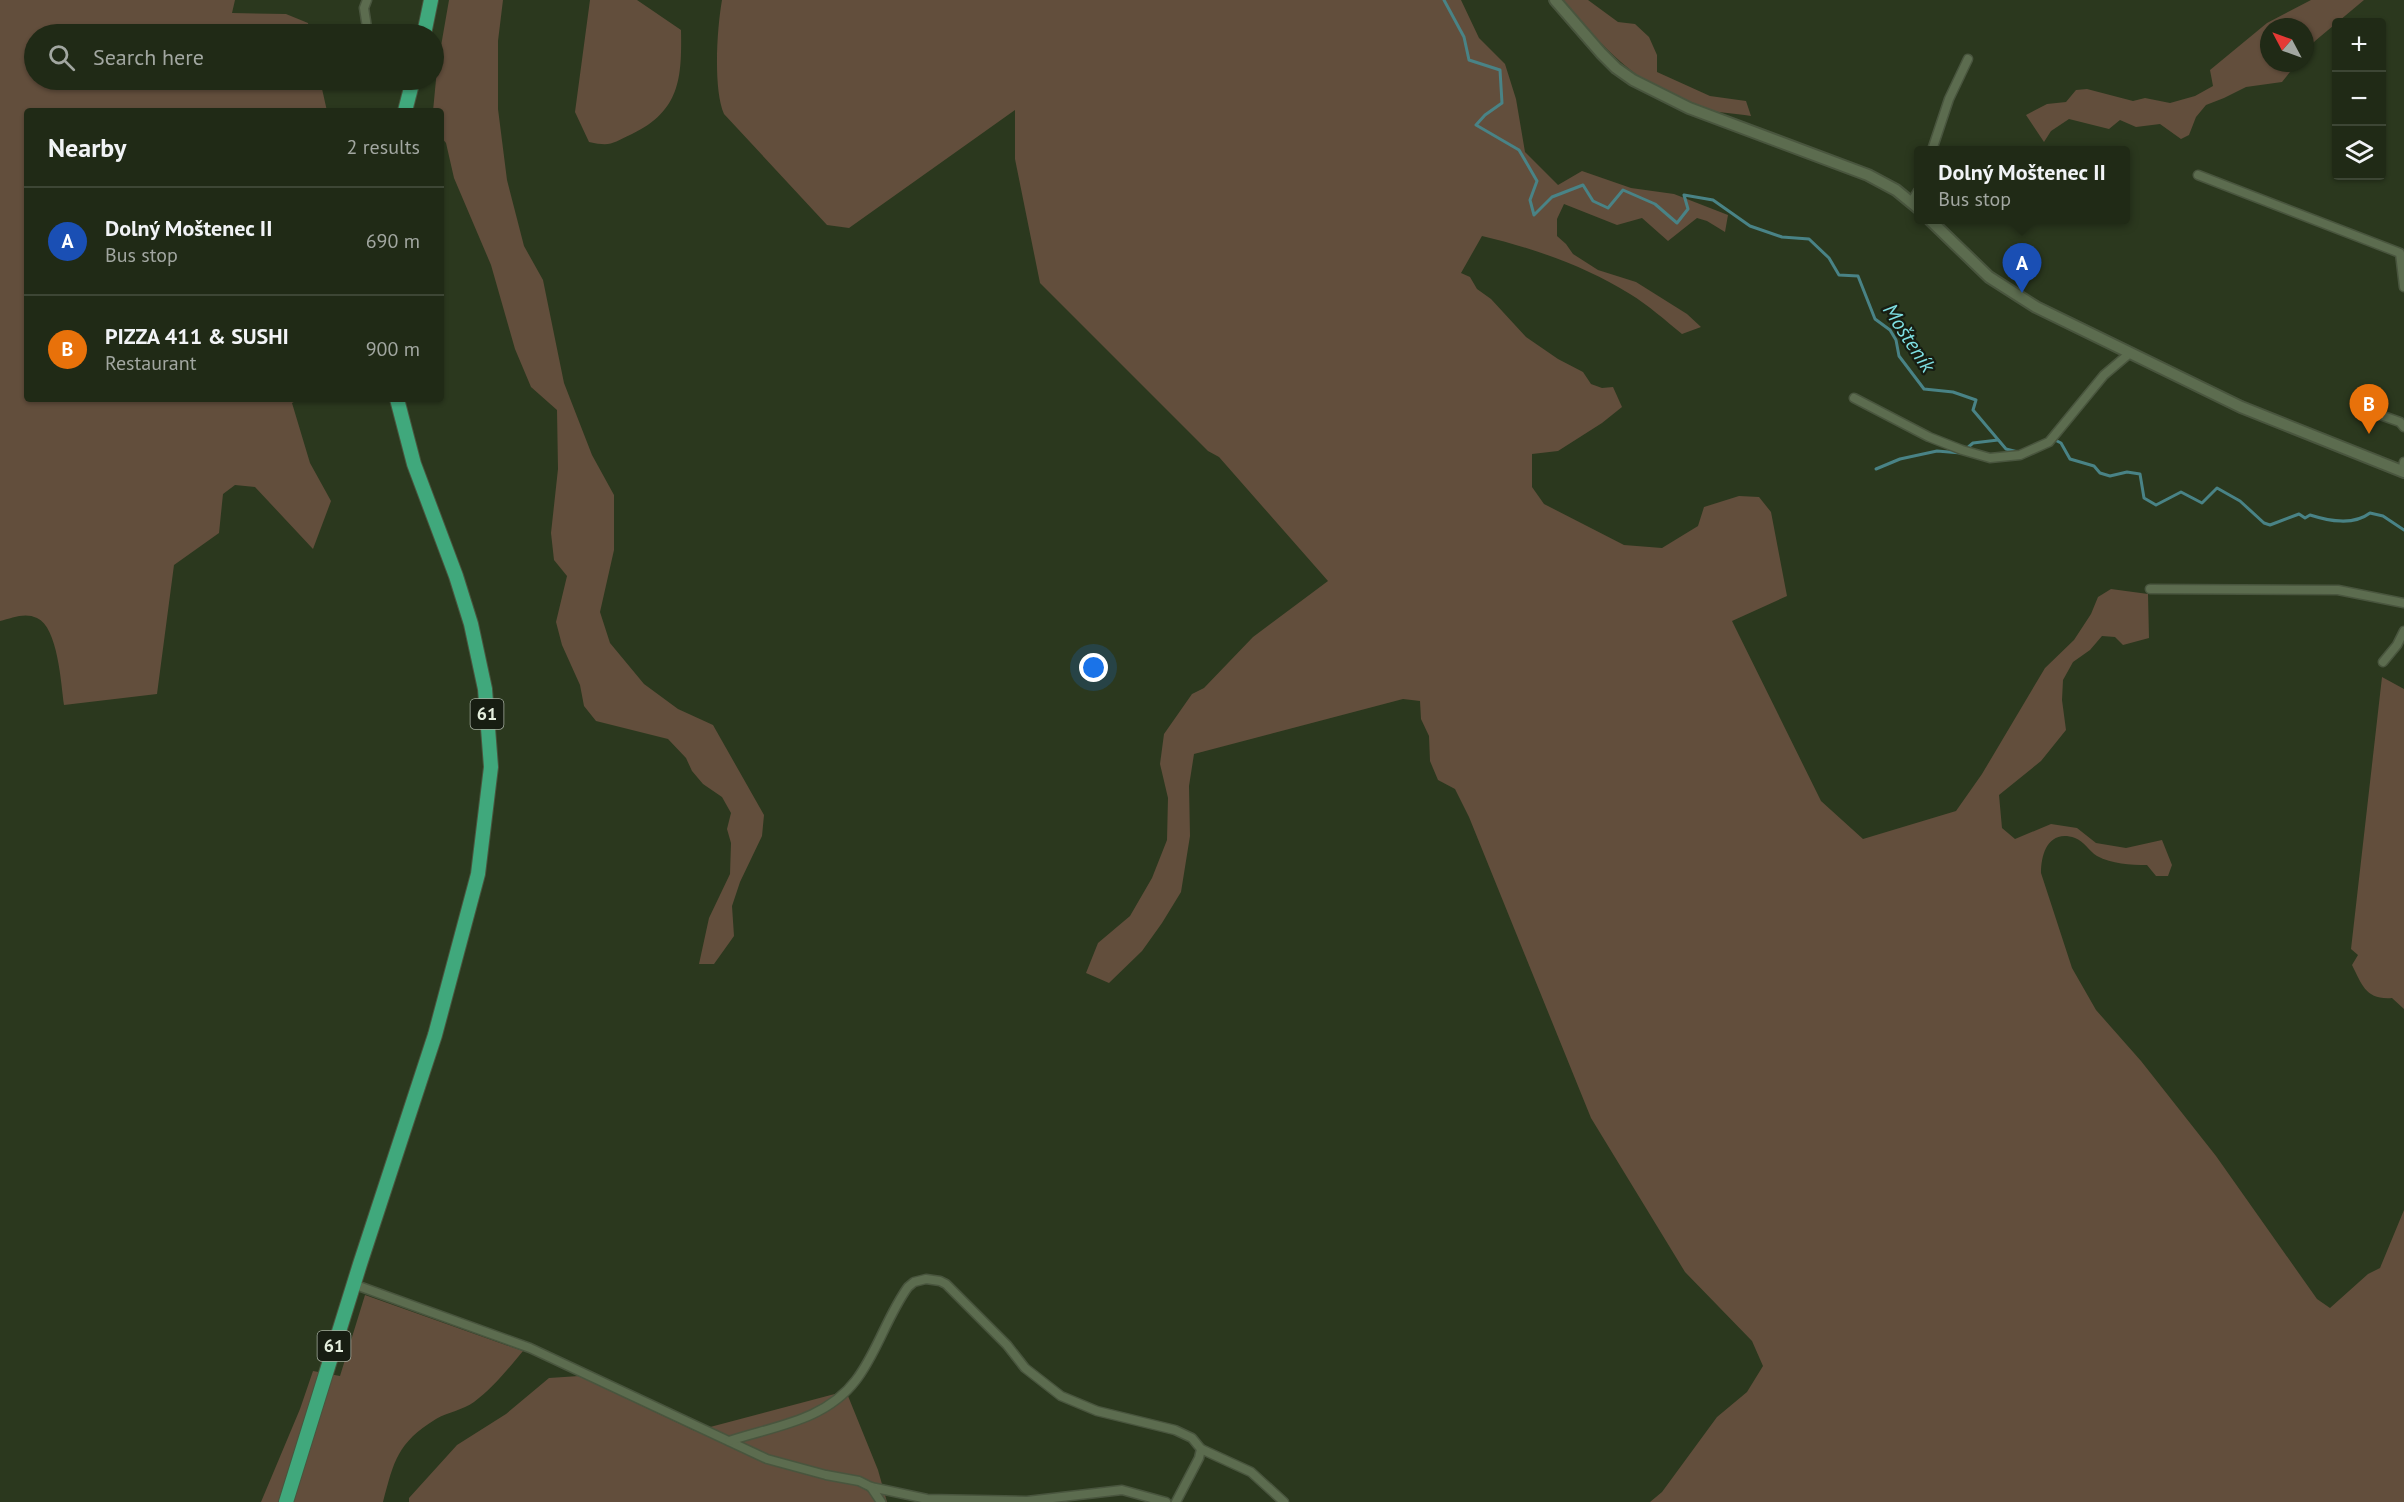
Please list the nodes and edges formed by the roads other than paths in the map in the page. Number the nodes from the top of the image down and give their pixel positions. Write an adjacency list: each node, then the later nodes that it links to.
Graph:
1 (367, 0): 4 (street)
2 (431, 0): 5 (main road)
3 (1555, 0): 11 (street)
4 (366, 24)
5 (426, 24)
6 (1968, 59): 9 (street)
7 (410, 90): 8 (main road)
8 (406, 108)
9 (1933, 146)
10 (2198, 175): 13 (street)
11 (1914, 204)
12 (1935, 224): 14 (street)
13 (2404, 287)
14 (2130, 353): 15 (street); 19 (street)
15 (1854, 398)
16 (398, 402): 24 (main road, 61)
17 (2369, 411): 18 (street)
18 (2404, 427)
19 (2403, 469)
20 (2150, 589): 21 (street)
21 (2404, 603)
22 (2404, 631): 23 (street)
23 (2383, 662)
24 (353, 1284): 25 (street); 28 (main road, 61)
25 (729, 1441): 26 (street); 27 (street)
26 (1201, 1449): 31 (street); 32 (street)
27 (871, 1487): 29 (street); 30 (street)
28 (286, 1502)
29 (881, 1502)
30 (1166, 1502)
31 (1176, 1502)
32 (1284, 1502)

